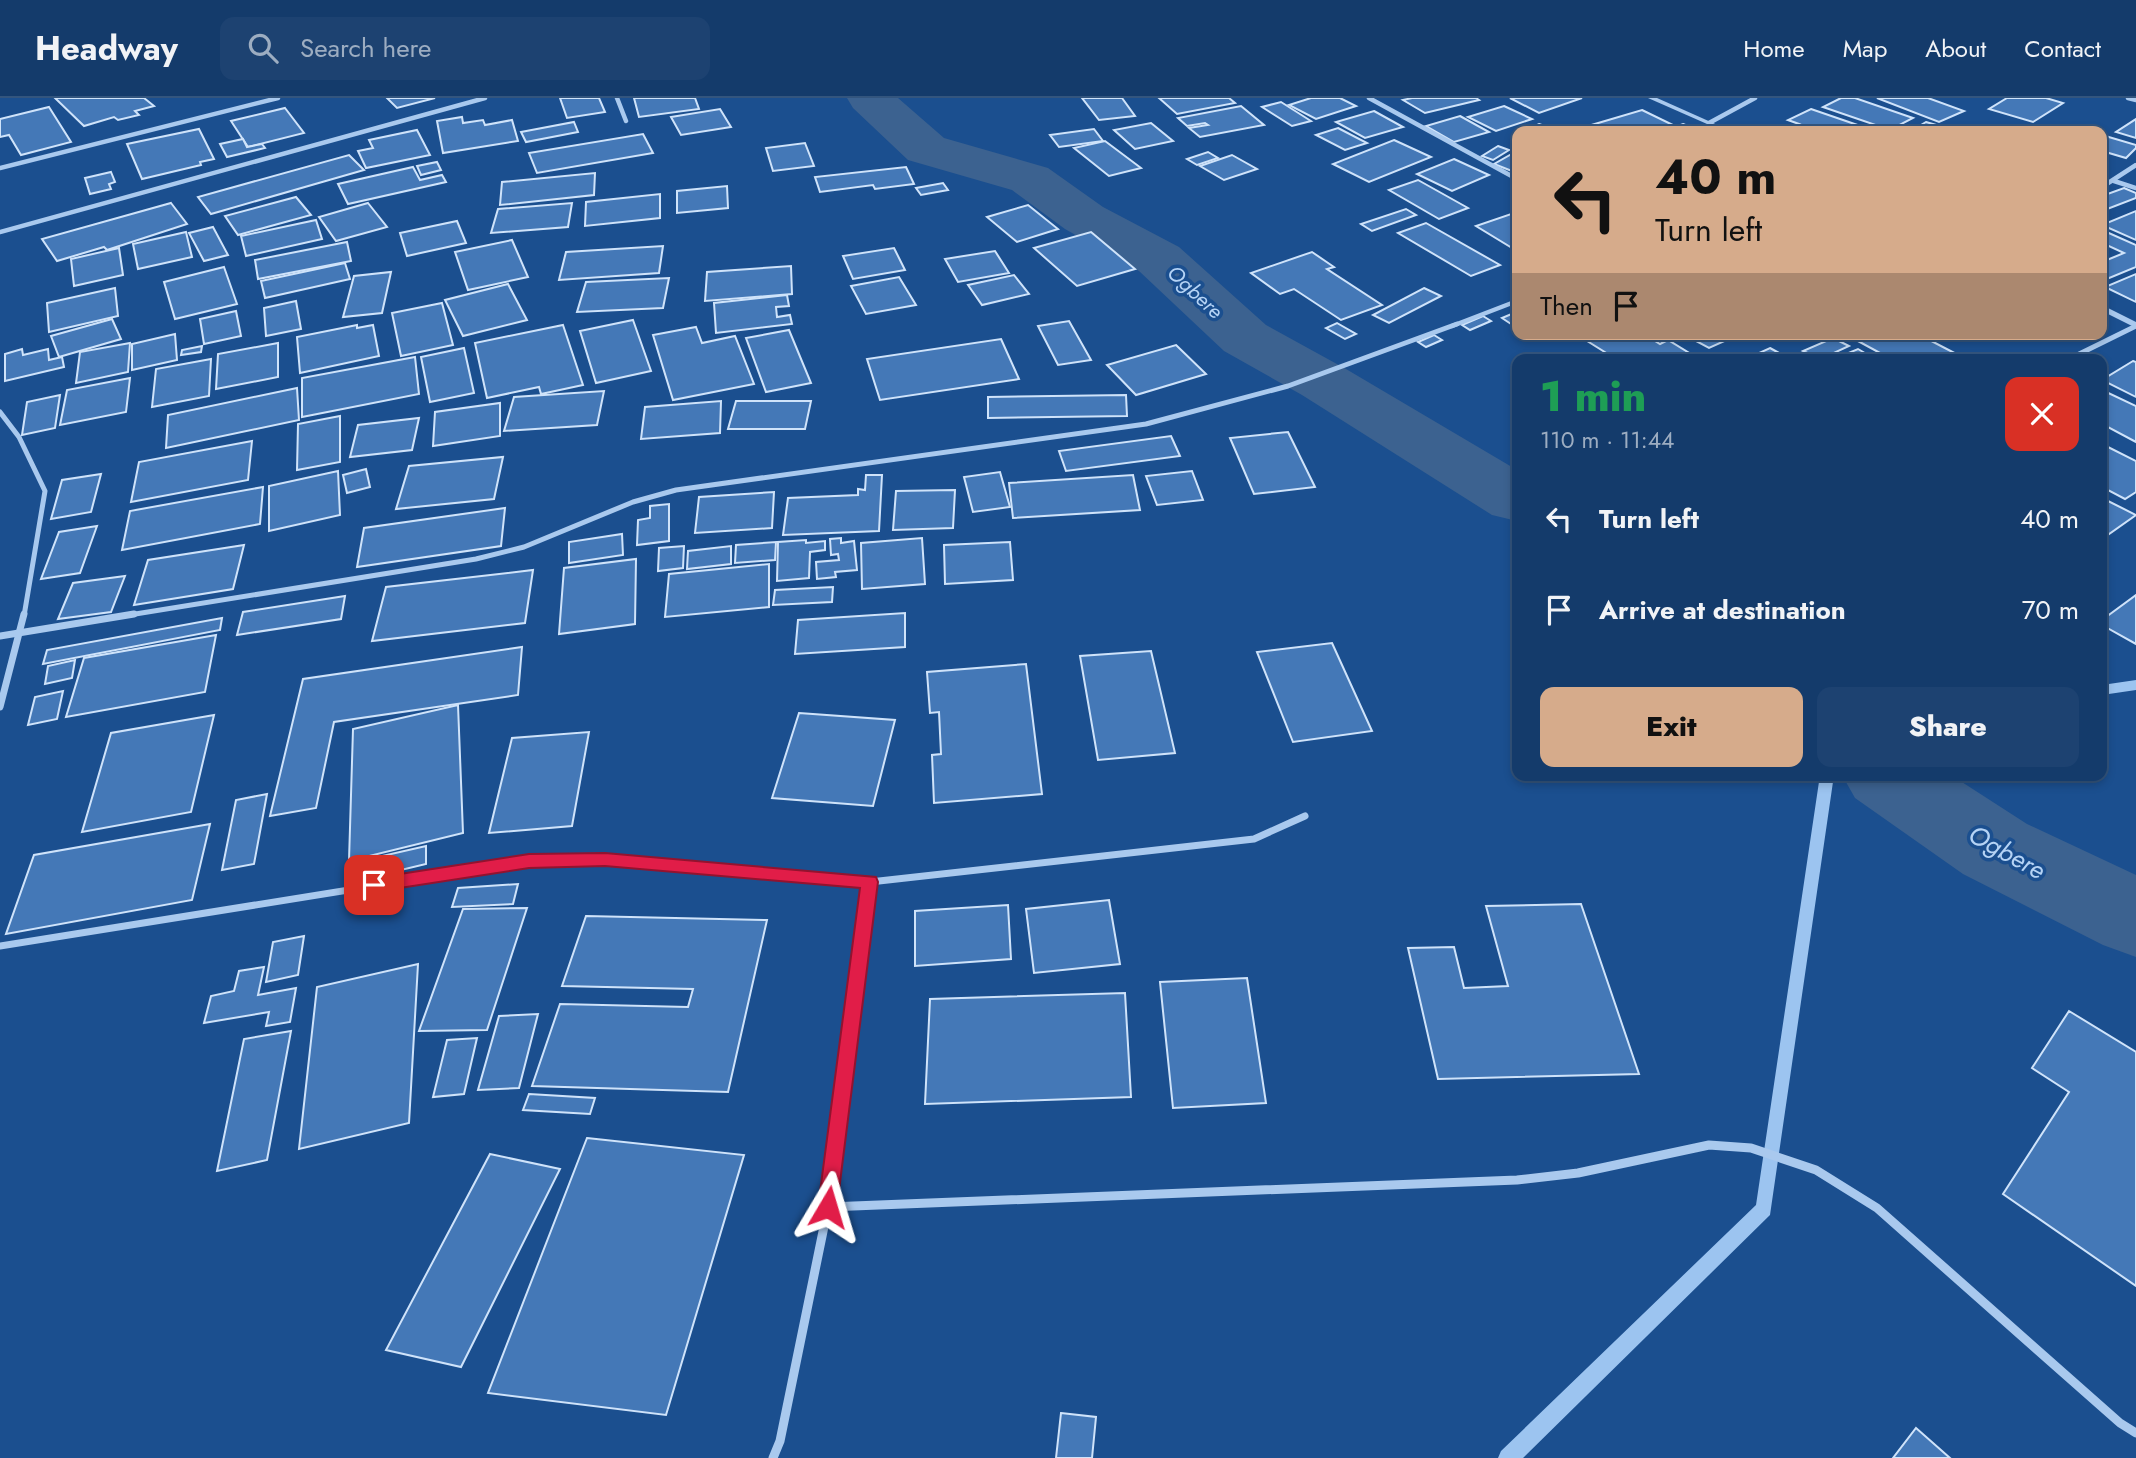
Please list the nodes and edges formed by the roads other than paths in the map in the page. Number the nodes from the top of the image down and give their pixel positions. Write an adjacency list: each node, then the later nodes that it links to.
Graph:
1 (278, 98): 14 (street)
2 (485, 98): 8 (street)
3 (617, 98): 10 (street)
4 (1369, 98): 15 (street)
5 (1651, 98): 11 (street)
6 (1755, 98): 11 (street)
7 (2128, 98): 9 (street)
8 (469, 100): 19 (street)
9 (2136, 100)
10 (626, 121)
11 (1709, 122): 12 (street)
12 (1717, 126)
13 (2136, 165): 16 (street)
14 (0, 168)
15 (1512, 176)
16 (2113, 181): 17 (street); 18 (street)
17 (2107, 184)
18 (2136, 188)
19 (0, 232)
20 (1512, 303): 25 (street)
21 (2107, 311): 22 (street)
22 (2136, 326): 23 (street)
23 (2079, 354)
24 (0, 412): 25 (street)
25 (21, 631): 26 (street); 27 (street)
26 (0, 636)
27 (0, 707)
28 (1306, 816): 29 (street)
29 (870, 882): 30 (street); 31 (street)
30 (0, 946)
31 (828, 1207): 32 (street); 33 (street)
32 (2136, 1433)
33 (773, 1458)

